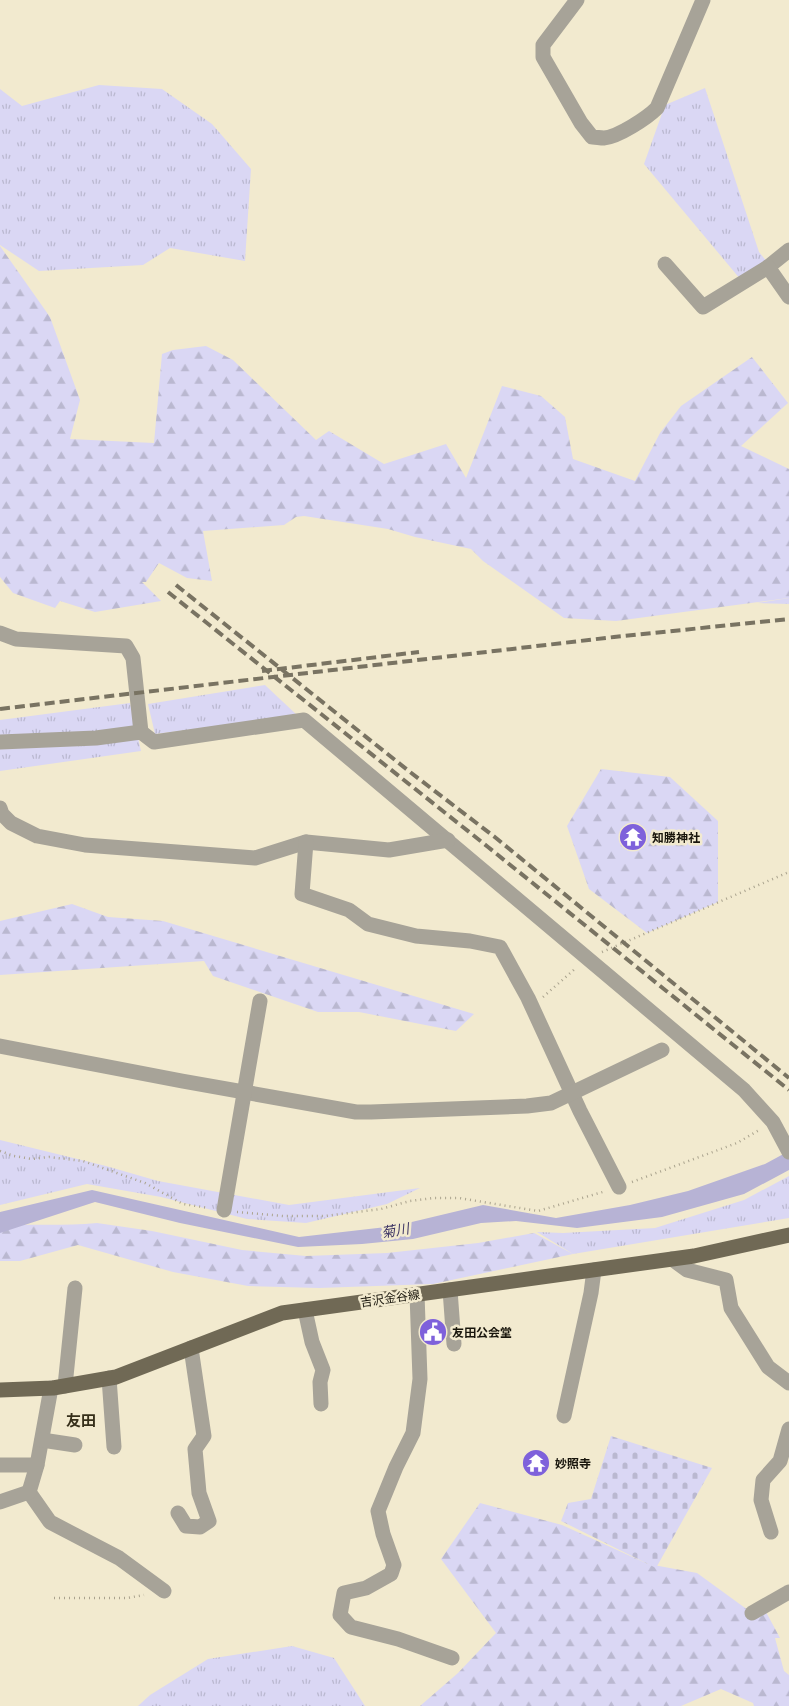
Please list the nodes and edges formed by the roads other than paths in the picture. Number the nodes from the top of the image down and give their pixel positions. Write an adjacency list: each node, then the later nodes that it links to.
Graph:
1 (578, 0): 2 (street)
2 (703, 0)
3 (789, 250): 5 (street)
4 (666, 264): 5 (street)
5 (768, 267): 6 (street)
6 (789, 297)
7 (0, 633): 8 (street)
8 (141, 732): 9 (street); 11 (street)
9 (0, 742)
10 (0, 808): 12 (street)
11 (448, 840): 12 (street); 18 (street)
12 (306, 842): 17 (street)
13 (260, 1001): 16 (street)
14 (0, 1046): 16 (street)
15 (662, 1050): 17 (street)
16 (244, 1091): 17 (street); 20 (street)
17 (572, 1093): 19 (street)
18 (789, 1152)
19 (619, 1187)
20 (224, 1210)
21 (789, 1234): 22 (main road, 吉沢金谷線)
22 (672, 1259): 23 (main road, 吉沢金谷線); 31 (street)
23 (594, 1270): 25 (main road, 吉沢金谷線); 35 (street)
24 (75, 1288): 32 (street)
25 (450, 1290): 26 (main road, 吉沢金谷線); 28 (street)
26 (417, 1294): 27 (main road, 吉沢金谷線); 49 (street)
27 (305, 1310): 29 (main road, 吉沢金谷線); 34 (street)
28 (454, 1344)
29 (191, 1348): 30 (main road, 吉沢金谷線); 44 (street)
30 (110, 1378): 32 (main road, 吉沢金谷線); 39 (street)
31 (789, 1383)
32 (58, 1387): 33 (main road, 吉沢金谷線); 37 (street)
33 (0, 1390)
34 (320, 1404)
35 (564, 1416)
36 (789, 1429): 45 (street)
37 (42, 1440): 38 (street); 41 (street)
38 (75, 1445)
39 (114, 1447)
40 (0, 1465): 41 (street)
41 (37, 1466): 42 (street)
42 (29, 1492): 43 (street); 46 (street)
43 (0, 1502)
44 (178, 1513)
45 (771, 1532)
46 (164, 1591)
47 (789, 1592): 48 (street)
48 (752, 1613)
49 (452, 1658)

